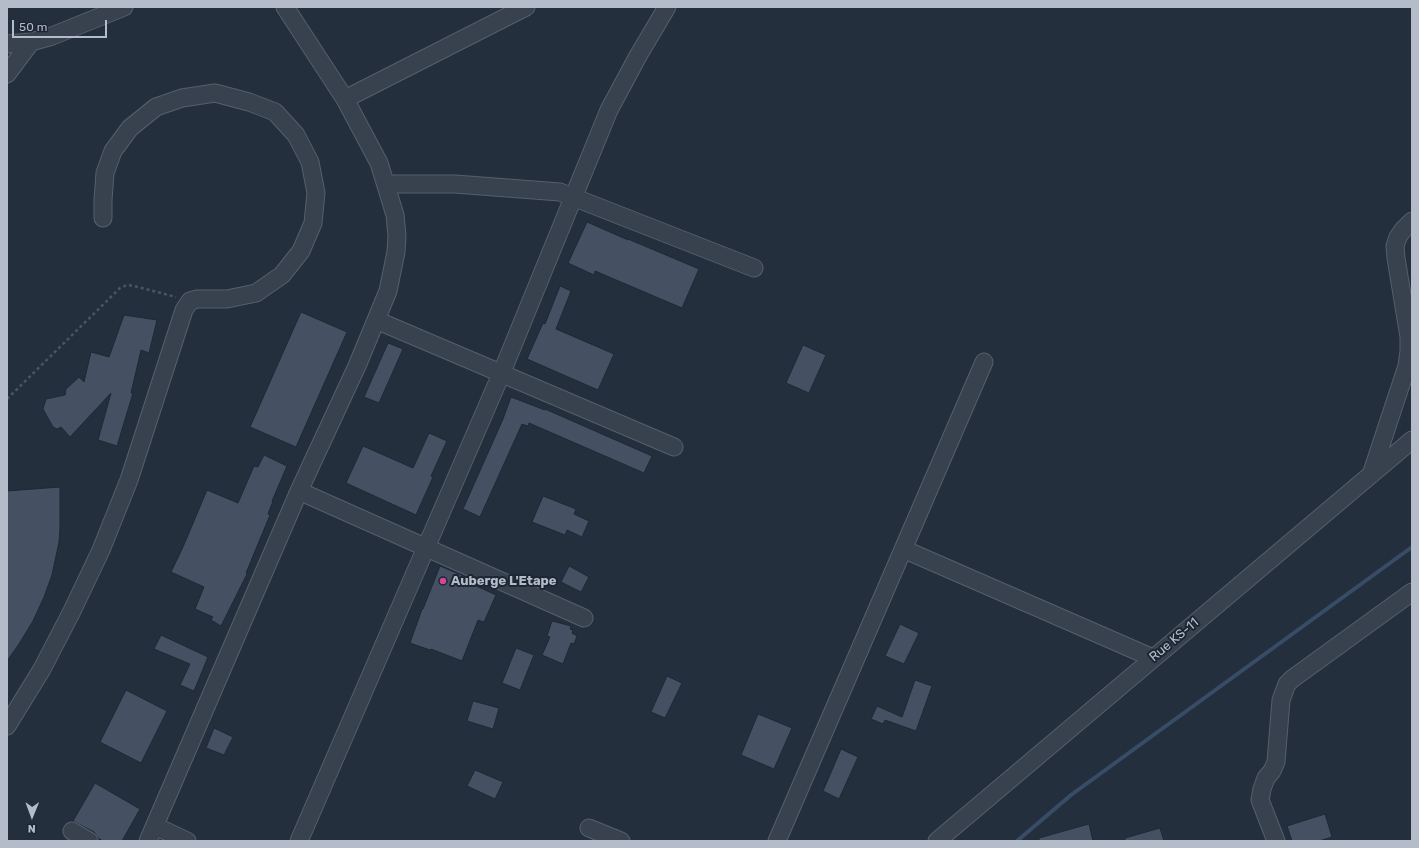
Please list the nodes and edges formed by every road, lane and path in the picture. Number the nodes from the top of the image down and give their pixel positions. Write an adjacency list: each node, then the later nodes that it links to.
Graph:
1 (124, 7): 5 (street)
2 (285, 7): 8 (street)
3 (526, 7): 8 (street)
4 (667, 7): 10 (street)
5 (31, 42): 6 (street); 7 (street)
6 (7, 44)
7 (7, 74)
8 (344, 99): 9 (street)
9 (386, 184): 10 (street); 15 (street)
10 (573, 196): 13 (street); 17 (street)
11 (103, 218): 14 (street)
12 (1412, 221): 21 (street)
13 (754, 268)
14 (190, 301): 18 (path); 28 (street)
15 (376, 320): 17 (street); 22 (street)
16 (984, 362): 24 (street)
17 (502, 372): 20 (street); 23 (street)
18 (7, 398)
19 (1412, 440): 21 (street, Rue KS-11)
20 (674, 447)
21 (1371, 474): 27 (street, Rue KS-11)
22 (299, 491): 23 (street); 31 (street)
23 (426, 547): 26 (street); 34 (street)
24 (903, 549): 27 (street); 36 (street)
25 (1412, 592): 38 (street)
26 (584, 618)
27 (1153, 658): 37 (street, Rue KS-11)
28 (7, 726)
29 (589, 828): 35 (street)
30 (72, 831): 32 (street)
31 (151, 833): 33 (street)
32 (88, 841)
33 (187, 841)
34 (300, 841)
35 (621, 841)
36 (777, 841)
37 (937, 841)
38 (1276, 841)

